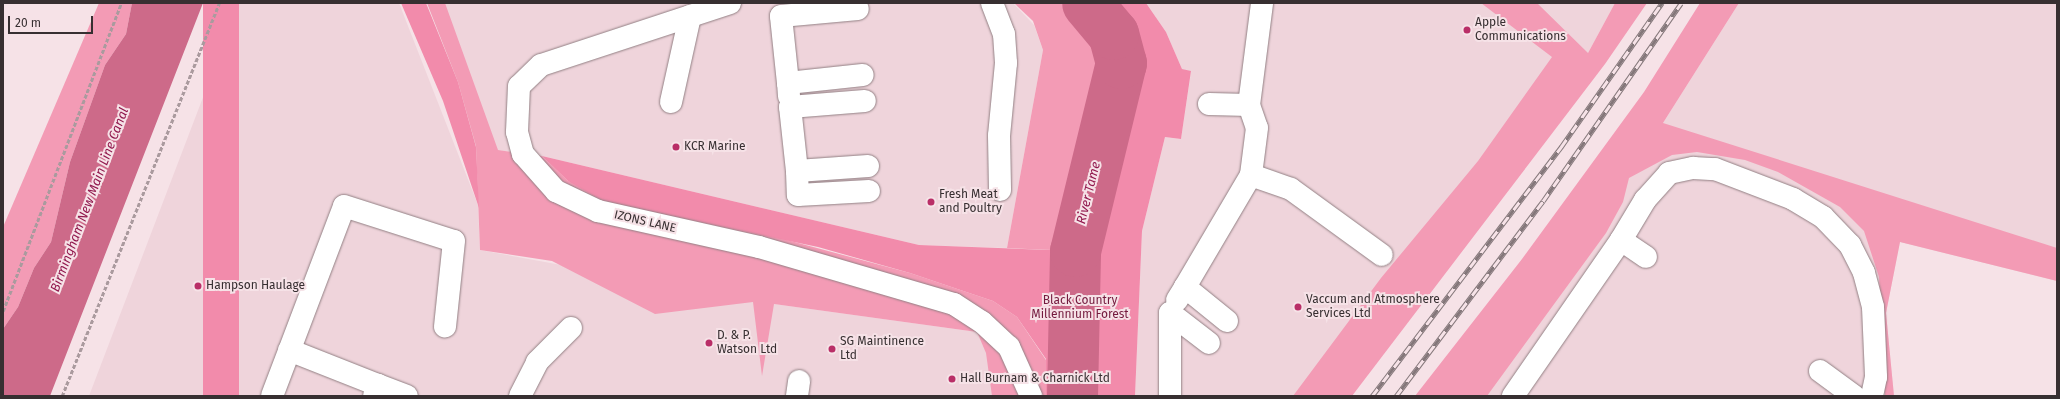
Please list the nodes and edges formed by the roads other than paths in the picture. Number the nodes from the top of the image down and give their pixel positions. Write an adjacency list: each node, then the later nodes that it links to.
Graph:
1 (730, 3): 6 (street, IZONS LANE)
2 (992, 3): 17 (street)
3 (1262, 3): 12 (street)
4 (858, 9): 5 (street)
5 (780, 10): 8 (street)
6 (690, 16): 10 (street); 34 (street, IZONS LANE)
7 (863, 75): 8 (street)
8 (788, 83): 13 (street)
9 (865, 101): 13 (street)
10 (671, 102)
11 (1210, 104): 12 (street)
12 (1249, 106): 16 (street)
13 (790, 107): 15 (street)
14 (868, 166): 15 (street)
15 (797, 171): 18 (street)
16 (1251, 175): 20 (street); 22 (street)
17 (1000, 190)
18 (869, 191)
19 (1621, 240): 21 (street); 36 (street); 38 (street)
20 (1382, 255)
21 (1646, 257)
22 (1185, 287): 23 (street); 24 (street)
23 (1170, 313): 27 (street); 35 (street)
24 (1227, 321)
25 (445, 327): 28 (street)
26 (571, 328): 33 (street)
27 (1209, 343)
28 (289, 350): 30 (street); 31 (street)
29 (1820, 371): 37 (street)
30 (376, 390): 32 (street)
31 (272, 396)
32 (407, 396)
33 (520, 396)
34 (1031, 396)
35 (1170, 396)
36 (1513, 396)
37 (1854, 396)
38 (1872, 396)

